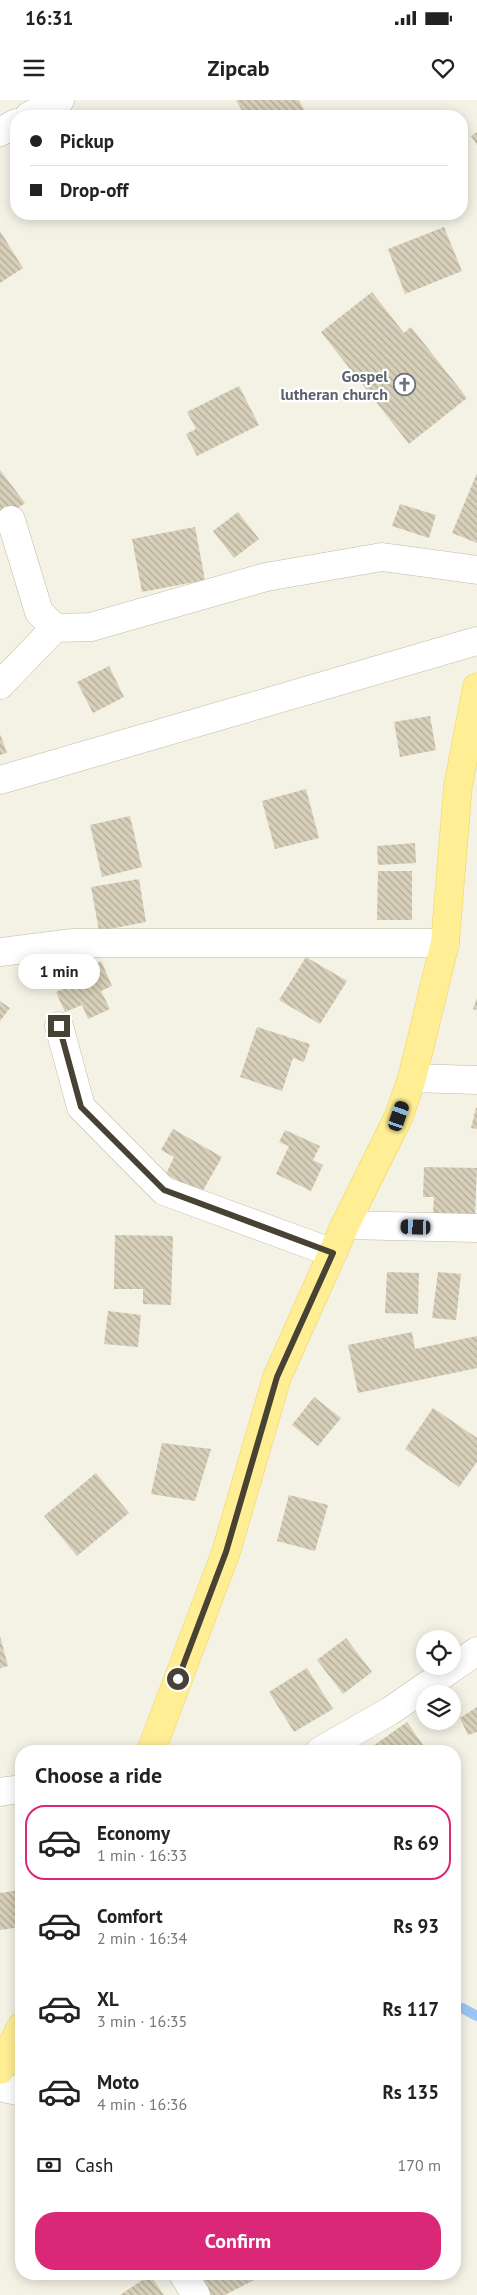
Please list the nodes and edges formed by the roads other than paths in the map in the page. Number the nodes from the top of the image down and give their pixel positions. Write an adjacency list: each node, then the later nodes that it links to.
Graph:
1 (60, 100): 2 (street)
2 (41, 110)
3 (11, 520): 5 (street)
4 (477, 570): 5 (street)
5 (56, 628): 7 (street)
6 (477, 641): 9 (street)
7 (0, 684)
8 (477, 687): 10 (main road)
9 (0, 780)
10 (445, 943): 11 (street); 13 (main road)
11 (0, 952)
12 (59, 1026): 17 (street)
13 (412, 1078): 14 (street); 15 (main road)
14 (477, 1080)
15 (345, 1225): 16 (street); 17 (main road)
16 (477, 1228)
17 (333, 1253): 19 (main road)
18 (477, 1651): 20 (street)
19 (153, 1745)
20 (330, 1745)
21 (15, 1789): 22 (street)
22 (0, 1792)
23 (15, 2039): 24 (main road)
24 (0, 2070)
25 (0, 2087): 26 (street)
26 (15, 2091)
27 (187, 2280): 28 (street)
28 (196, 2295)

